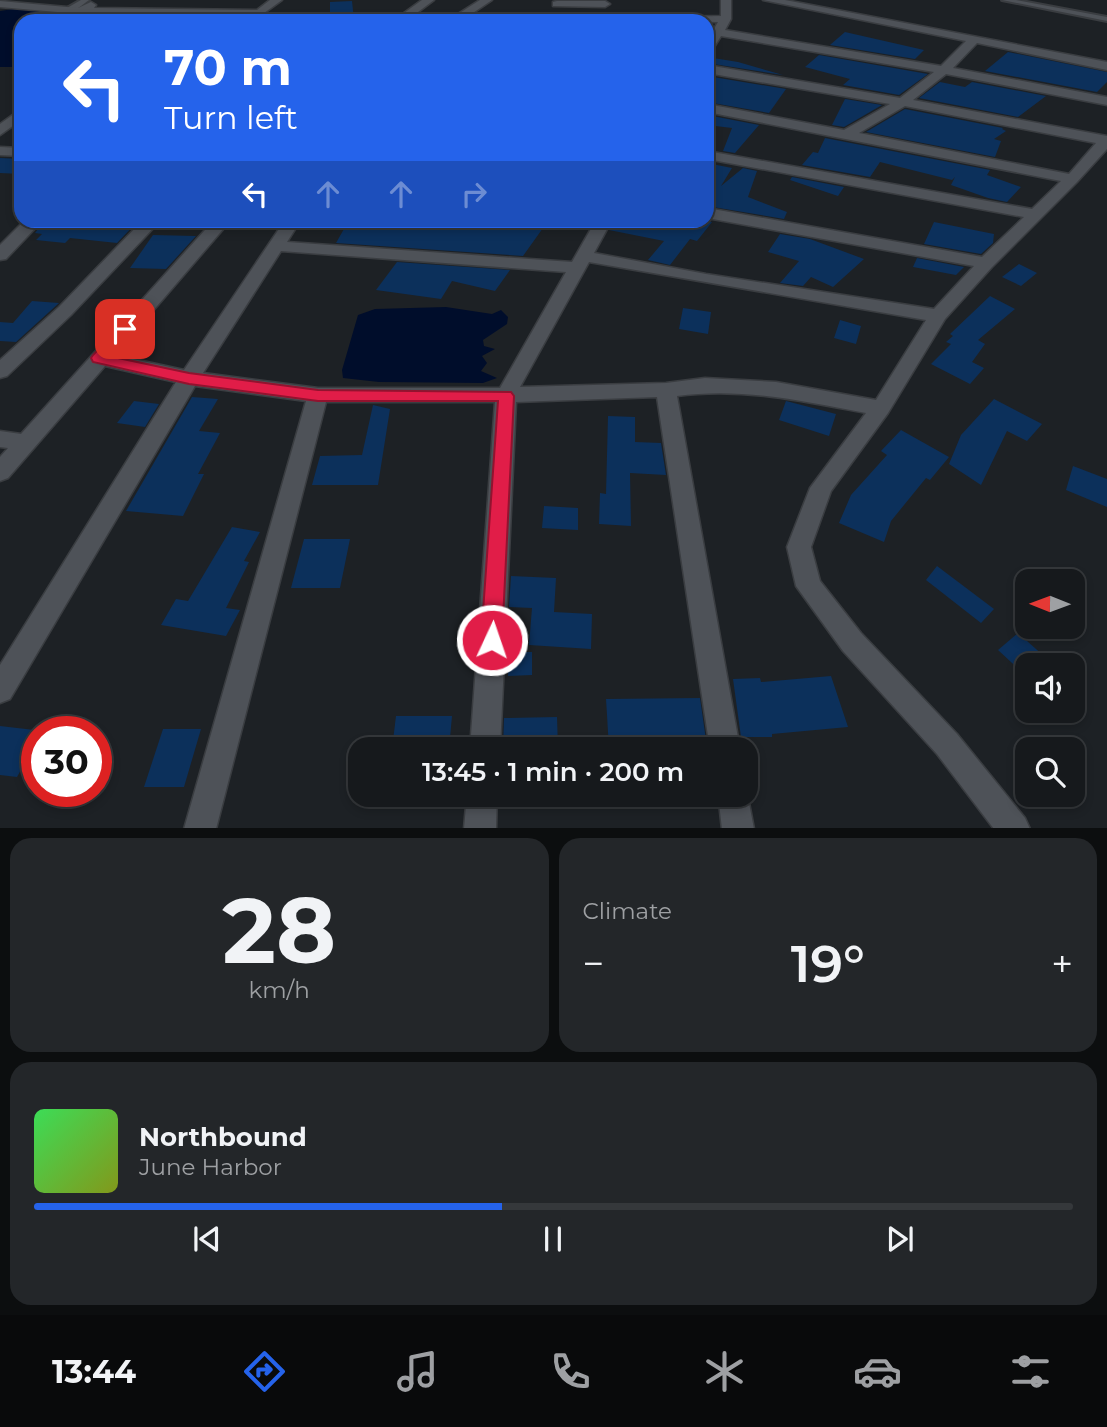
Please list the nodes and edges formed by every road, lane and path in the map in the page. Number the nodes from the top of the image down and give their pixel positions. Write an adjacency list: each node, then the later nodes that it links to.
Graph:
1 (99, 0): 11 (street)
2 (277, 0): 12 (street)
3 (429, 0): 14 (street)
4 (487, 0): 15 (street)
5 (563, 0): 9 (street)
6 (726, 0): 17 (street)
7 (768, 0): 21 (street)
8 (1004, 0): 18 (lane)
9 (605, 4)
10 (0, 5): 11 (street)
11 (79, 7): 12 (street)
12 (143, 11): 13 (street)
13 (140, 14)
14 (409, 14)
15 (464, 14)
16 (714, 19): 17 (street)
17 (726, 19): 19 (street)
18 (1107, 19)
19 (716, 32): 20 (street); 24 (street)
20 (714, 36)
21 (974, 39): 22 (street); 24 (street)
22 (1107, 66)
23 (714, 70): 26 (street)
24 (944, 70): 25 (street); 26 (street)
25 (1107, 101)
26 (901, 103): 28 (street); 29 (street)
27 (714, 109): 28 (street)
28 (846, 135): 31 (street)
29 (1106, 140): 31 (street)
30 (714, 156): 33 (street)
31 (1072, 179): 33 (street)
32 (714, 214): 42 (street)
33 (1034, 214): 42 (street)
34 (27, 228): 40 (street)
35 (145, 228): 45 (street)
36 (216, 228): 44 (street)
37 (287, 228): 39 (street)
38 (599, 228): 41 (street)
39 (274, 246): 41 (street); 46 (street)
40 (0, 255)
41 (580, 261): 43 (street); 49 (street)
42 (986, 263): 43 (street)
43 (938, 316): 50 (street)
44 (107, 360): 46 (street); 52 (street)
45 (0, 371)
46 (189, 378): 48 (street); 54 (street)
47 (666, 390): 49 (street); 50 (street); 56 (street)
48 (318, 396): 49 (street); 59 (street)
49 (506, 396): 55 (street)
50 (881, 408): 62 (street)
51 (0, 439): 52 (street)
52 (25, 443): 53 (street)
53 (0, 472)
54 (0, 690)
55 (486, 737)
56 (723, 737)
57 (481, 807): 60 (street)
58 (735, 807): 61 (street)
59 (200, 828)
60 (480, 828)
61 (738, 828)
62 (1014, 828)

